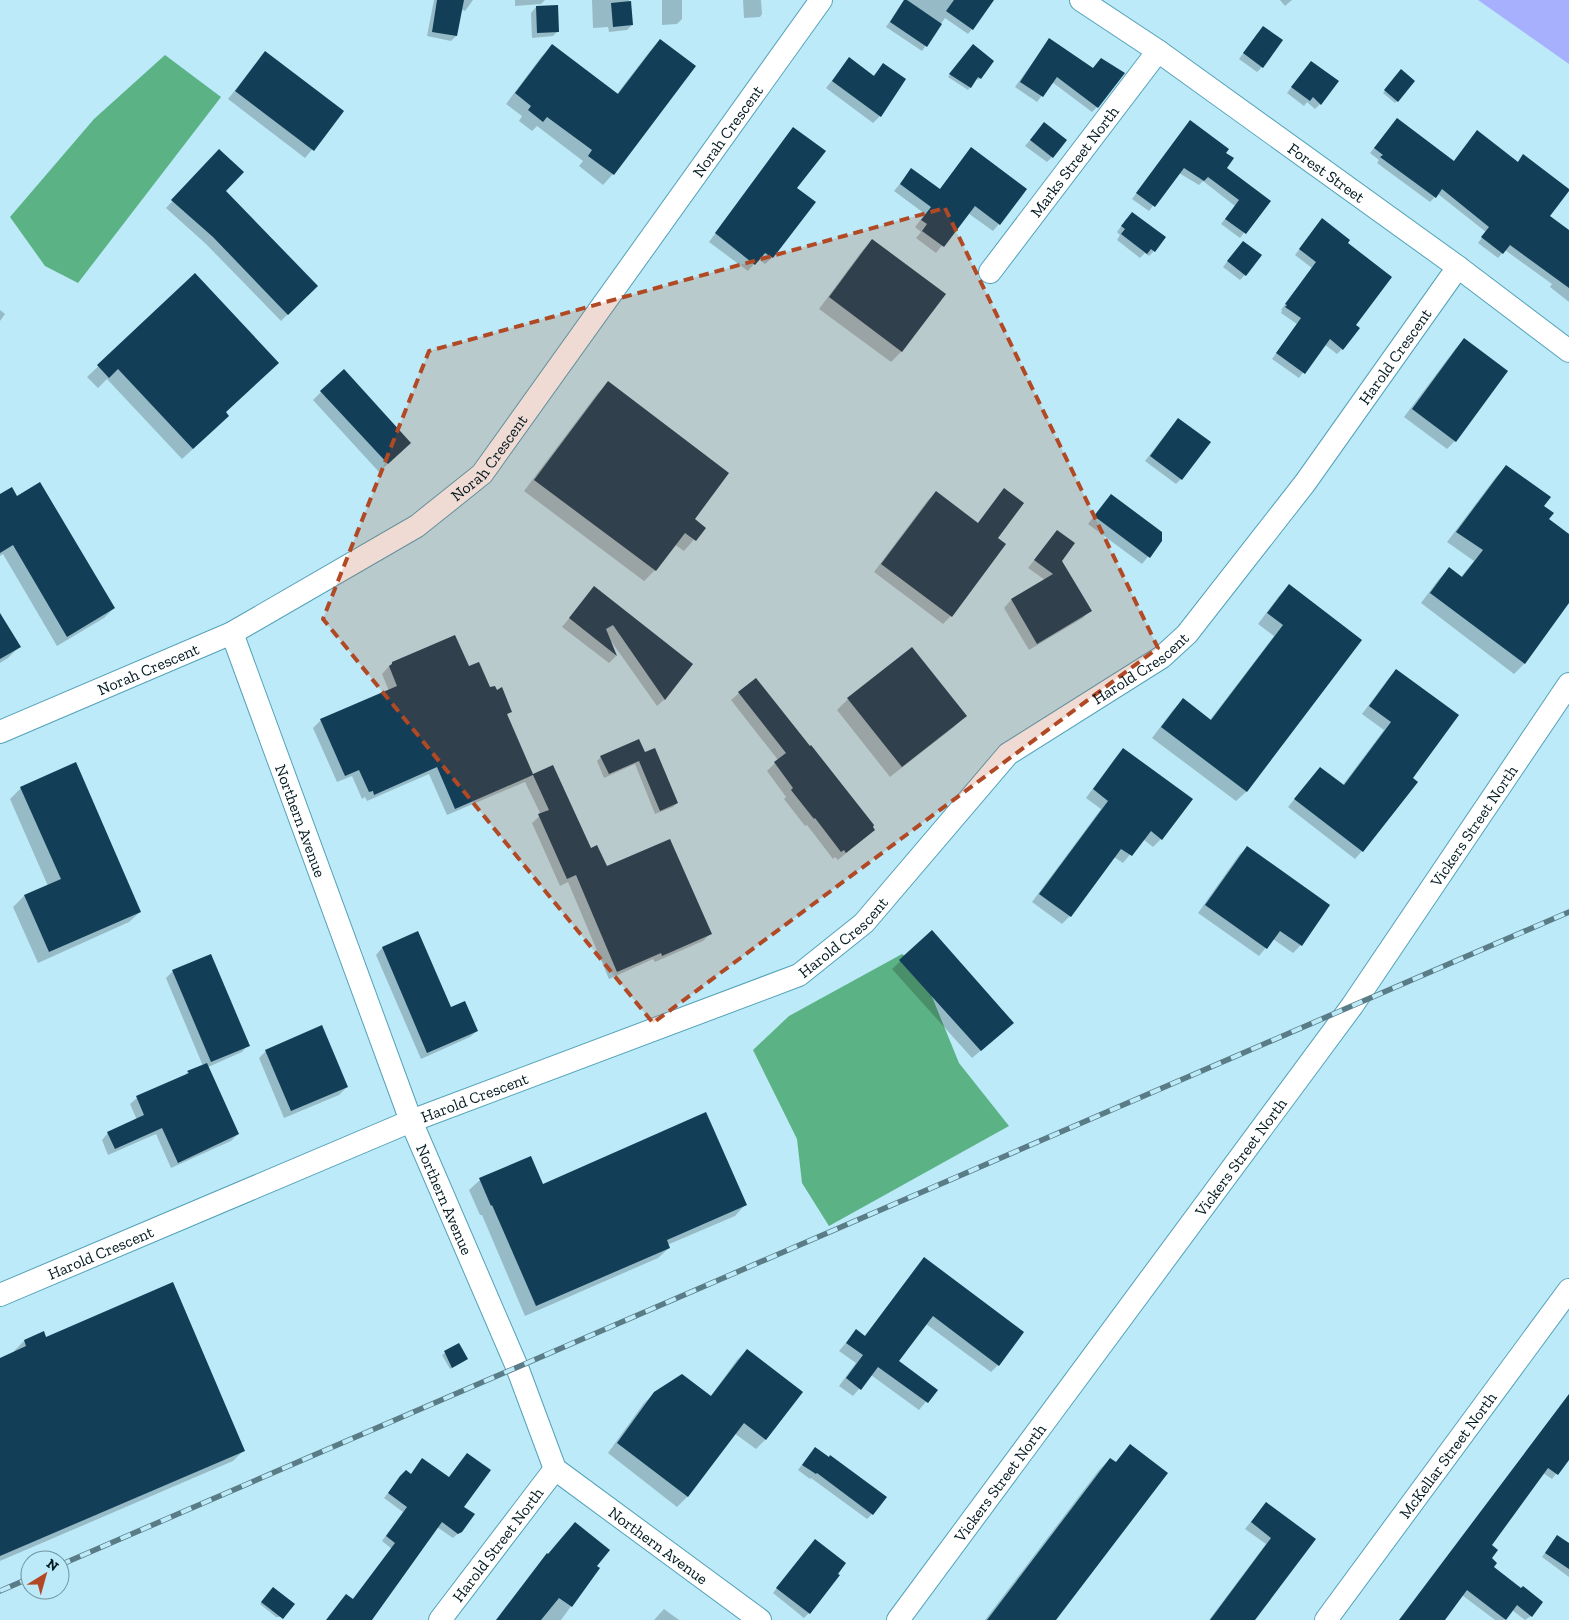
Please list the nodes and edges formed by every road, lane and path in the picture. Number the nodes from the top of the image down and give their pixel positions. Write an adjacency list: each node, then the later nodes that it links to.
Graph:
1 (821, 0): 7 (street, Norah Crescent)
2 (1081, 0): 3 (street, Forest Street)
3 (1158, 51): 4 (street, Forest Street); 5 (street, Marks Street North)
4 (1458, 268): 6 (street, Forest Street); 10 (street, Harold Crescent)
5 (990, 272)
6 (1569, 351)
7 (232, 633): 9 (street, Norah Crescent); 10 (street, Northern Avenue)
8 (1569, 684): 16 (street, Vickers Street North)
9 (0, 732)
10 (411, 1121): 12 (street, Harold Crescent); 13 (street, Northern Avenue)
11 (1569, 1290): 17 (street, McKellar Street North)
12 (0, 1296)
13 (554, 1469): 14 (street, Harold Street North); 15 (street, Northern Avenue)
14 (440, 1620)
15 (760, 1620)
16 (898, 1620)
17 (1326, 1620)

